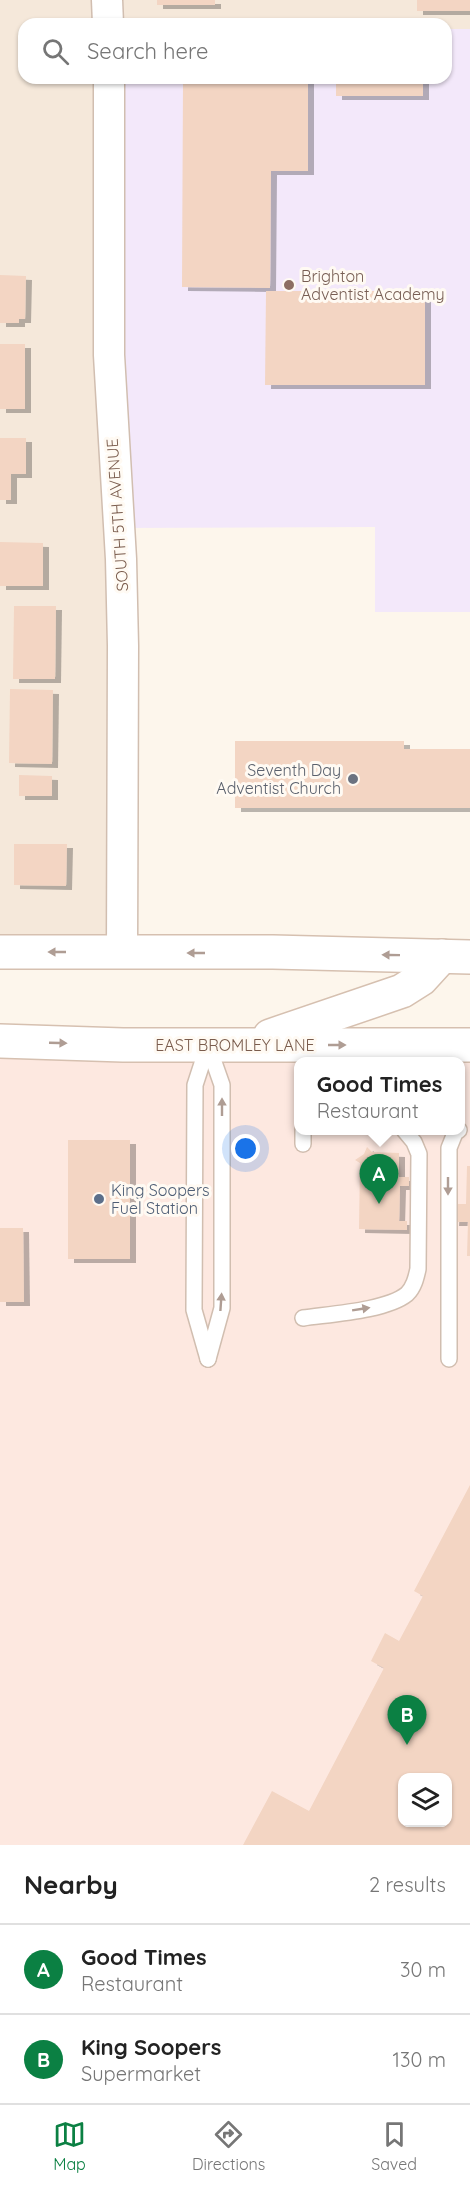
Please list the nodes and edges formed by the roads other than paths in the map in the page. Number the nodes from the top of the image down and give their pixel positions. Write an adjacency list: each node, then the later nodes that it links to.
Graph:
1 (107, 0): 2 (street)
2 (108, 18)
3 (109, 84): 5 (street, SOUTH 5TH AVENUE)
4 (0, 952): 5 (main road, one-way to 4)
5 (122, 953): 6 (main road, one-way to 5)
6 (456, 956): 9 (main road)
7 (6, 1044): 8 (main road, EAST BROMLEY LANE, one-way to 8)
8 (208, 1045): 8 (lane, one-way to 8); 9 (main road, EAST BROMLEY LANE)
9 (243, 1045): 10 (main road, EAST BROMLEY LANE, one-way to 10)
10 (470, 1045)
11 (408, 1135): 13 (lane, one-way to 11)
12 (453, 1135): 14 (lane, one-way to 14)
13 (303, 1318)
14 (449, 1359)

